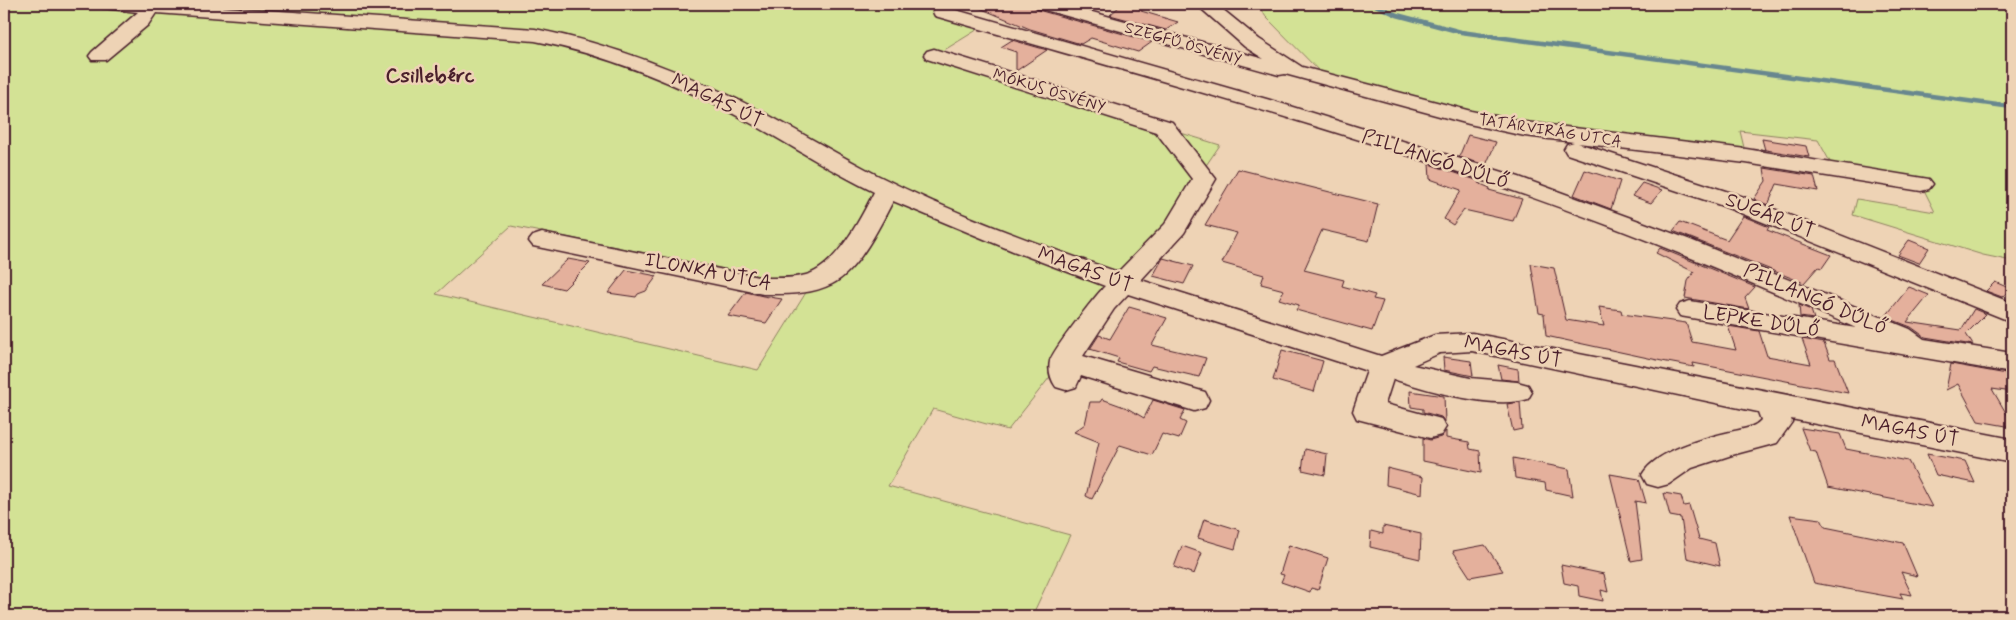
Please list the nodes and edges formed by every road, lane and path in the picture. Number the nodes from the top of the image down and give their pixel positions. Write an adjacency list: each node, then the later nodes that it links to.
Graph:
1 (109, 4): 4 (street, MAGAS ÚT)
2 (1044, 4): 8 (street, SZEGFŰ ÖSVÉNY)
3 (1205, 4): 8 (street, TATÁRVIRÁG UTCA)
4 (145, 12): 7 (street); 13 (street, MAGAS ÚT)
5 (942, 12): 18 (street, PILLANGÓ DŰLŐ)
6 (934, 55): 15 (street, MÓKUS ÖSVÉNY)
7 (99, 56)
8 (1295, 70): 9 (street, TATÁRVIRÁG UTCA)
9 (1526, 129): 10 (street, TATÁRVIRÁG UTCA); 17 (street, SUGÁR ÚT)
10 (1670, 148): 11 (street); 12 (street, TATÁRVIRÁG UTCA)
11 (1731, 172)
12 (1921, 184)
13 (887, 189): 14 (street, ILONKA UTCA); 15 (street, MAGAS ÚT)
14 (542, 241)
15 (1122, 284): 20 (street, MAGAS ÚT); 22 (street)
16 (1690, 310): 18 (street, LEPKE DŰLŐ)
17 (2012, 313)
18 (1916, 347): 19 (street, LEPKE DŰLŐ)
19 (2012, 363)
20 (1382, 366): 21 (street); 23 (street, MAGAS ÚT); 24 (street)
21 (1517, 392)
22 (1194, 400)
23 (1771, 404): 25 (street, MAGAS ÚT); 26 (street)
24 (1430, 427)
25 (2012, 451)
26 (1658, 475)

